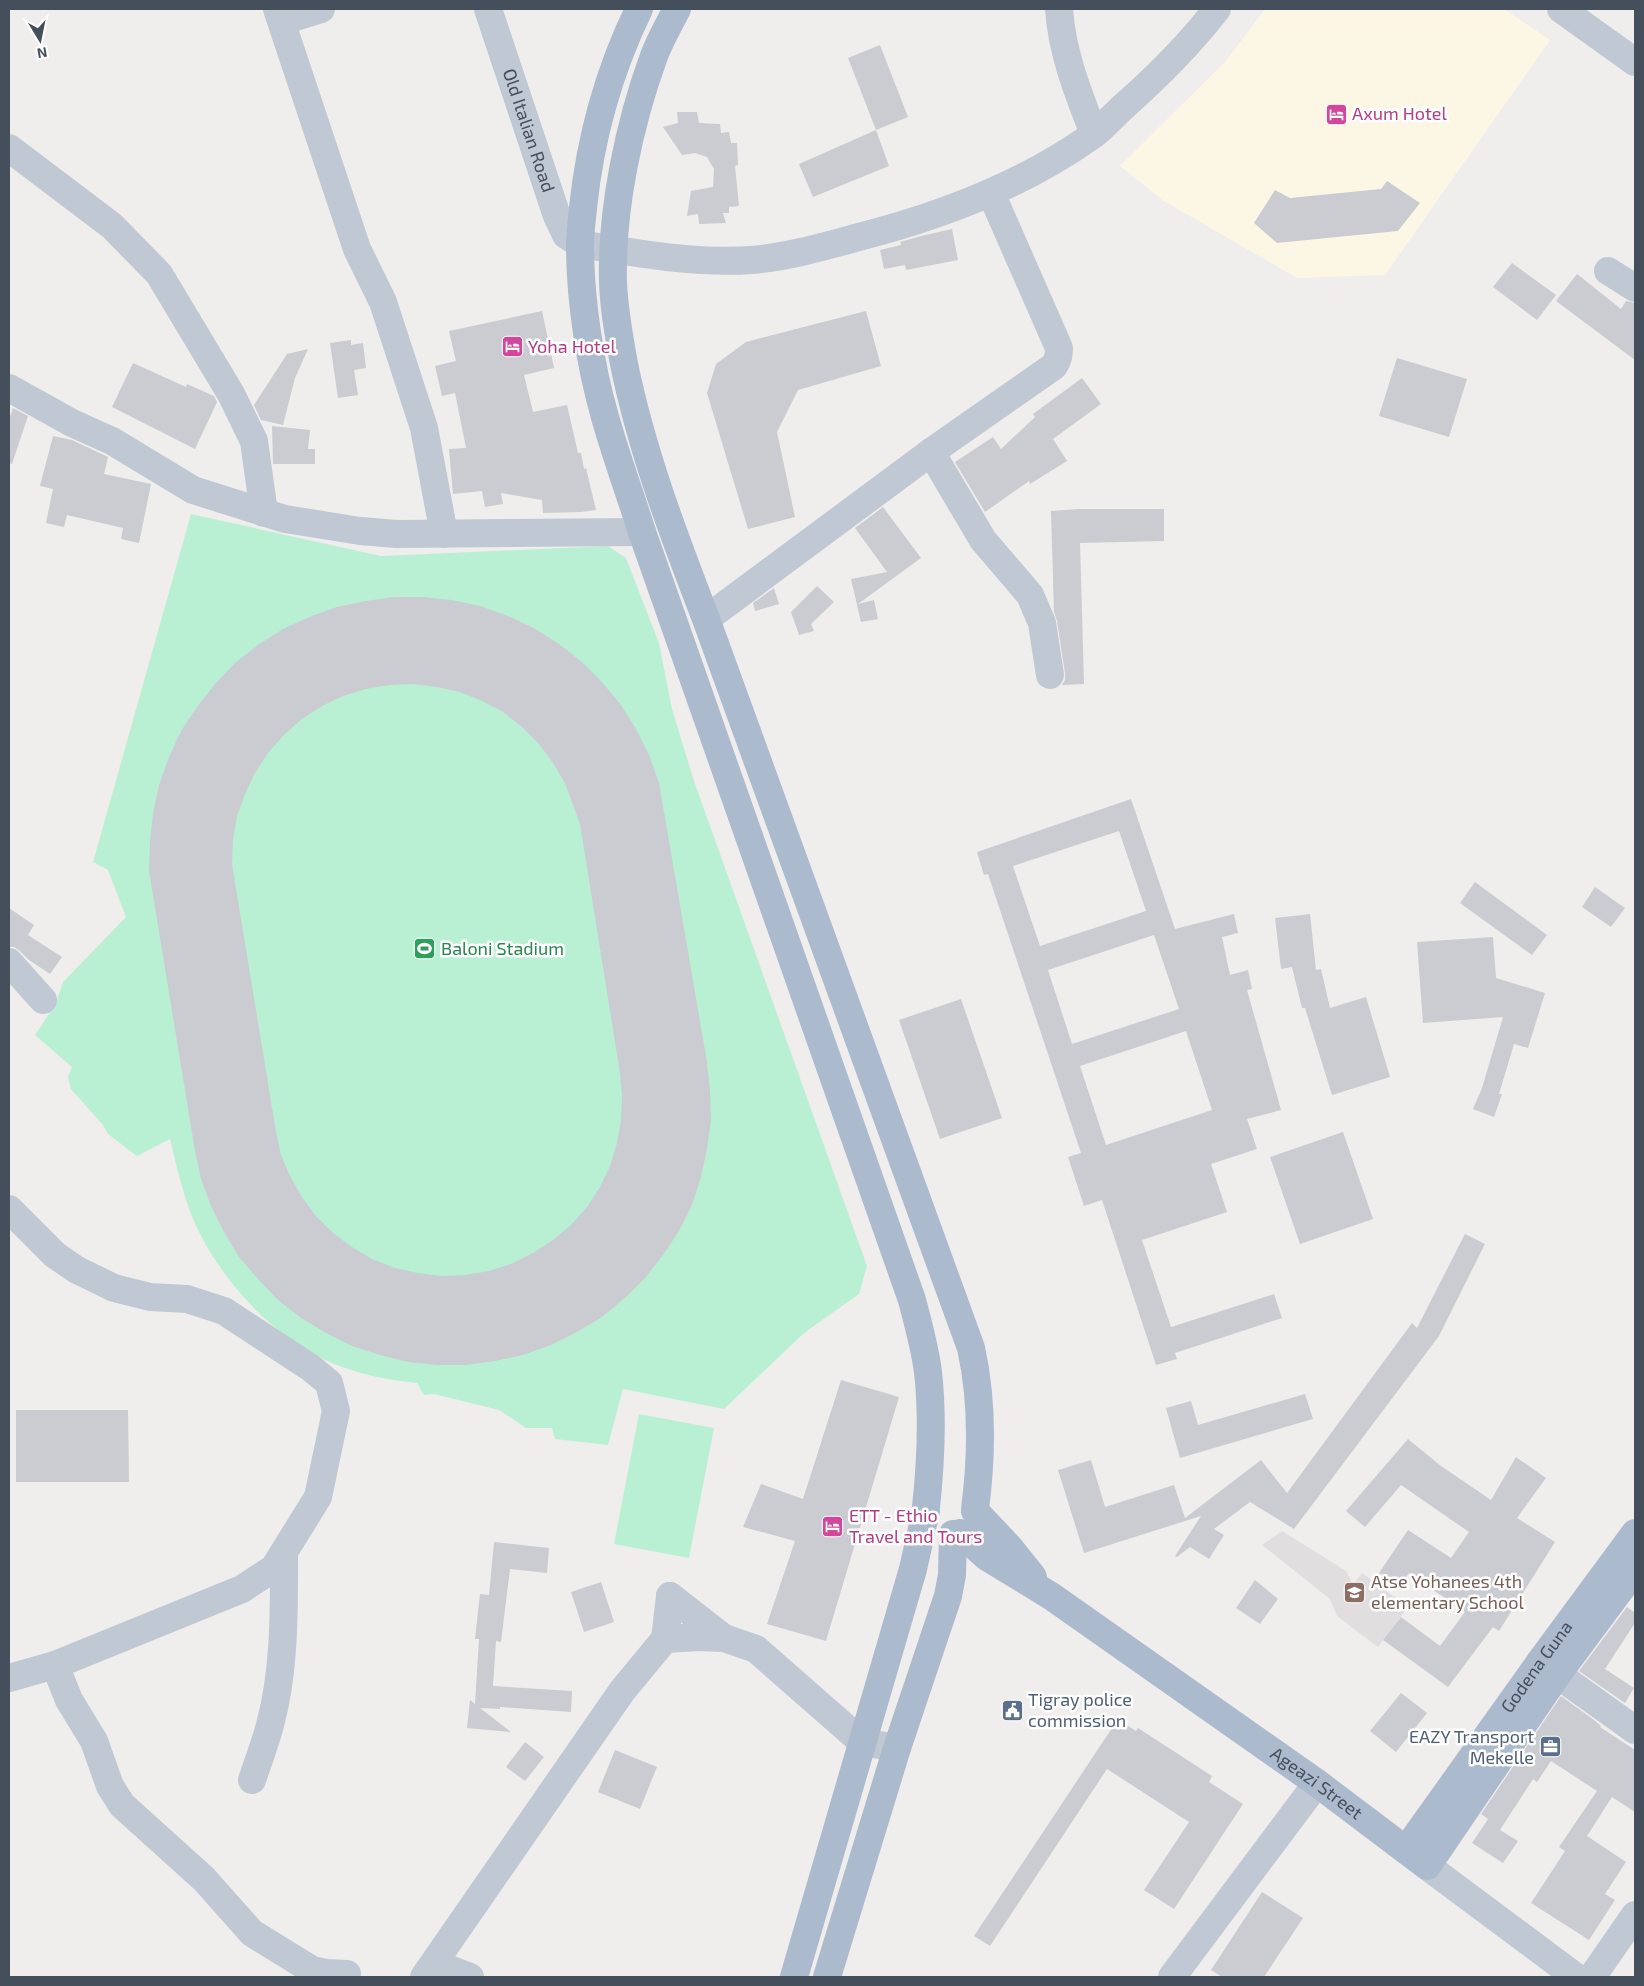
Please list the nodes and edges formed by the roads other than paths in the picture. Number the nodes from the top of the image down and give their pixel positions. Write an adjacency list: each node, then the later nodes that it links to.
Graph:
1 (321, 9): 8 (street)
2 (488, 9): 13 (street, Old Italian Road)
3 (639, 9): 13 (main road)
4 (676, 9): 14 (main road)
5 (1059, 9): 10 (street)
6 (1216, 9): 10 (street)
7 (1561, 9): 9 (street)
8 (279, 15): 21 (street)
9 (1635, 62)
10 (1094, 134): 12 (street)
11 (9, 148): 19 (street)
12 (991, 193): 14 (street); 18 (street)
13 (580, 244): 14 (street); 20 (main road)
14 (614, 250): 22 (main road)
15 (1608, 271): 16 (street)
16 (1635, 288)
17 (9, 388): 19 (street)
18 (931, 452): 22 (street); 23 (street)
19 (264, 513): 21 (street)
20 (642, 532): 21 (street); 27 (main road)
21 (444, 534)
22 (706, 619): 28 (main road)
23 (1050, 674)
24 (9, 962): 25 (street)
25 (43, 1000)
26 (9, 1208): 30 (street)
27 (926, 1509): 28 (main road); 28 (main road); 41 (main road)
28 (966, 1522): 31 (main road); 33 (main road); 34 (main road)
29 (1635, 1533): 38 (main road, Godena Guna)
30 (284, 1553): 37 (street); 43 (street)
31 (1003, 1566): 33 (main road); 34 (main road)
32 (1635, 1570): 38 (main road, Godena Guna)
33 (948, 1596): 42 (main road)
34 (1051, 1596): 44 (main road, Ageazi Street)
35 (724, 1638): 36 (street); 36 (street); 41 (street)
36 (666, 1639): 47 (street)
37 (55, 1665): 39 (street); 48 (street)
38 (1548, 1668): 40 (street); 45 (main road, Godena Guna)
39 (9, 1678)
40 (1635, 1730)
41 (862, 1742): 42 (street); 50 (main road)
42 (897, 1748): 51 (main road)
43 (252, 1780)
44 (1317, 1783): 45 (main road, Ageazi Street); 52 (street)
45 (1416, 1858): 53 (street, Ageazi Street)
46 (1635, 1915): 54 (street)
47 (429, 1970): 49 (street)
48 (347, 1974)
49 (470, 1977)
50 (794, 1977)
51 (827, 1977)
52 (1172, 1977)
53 (1576, 1977)
54 (1592, 1977)

